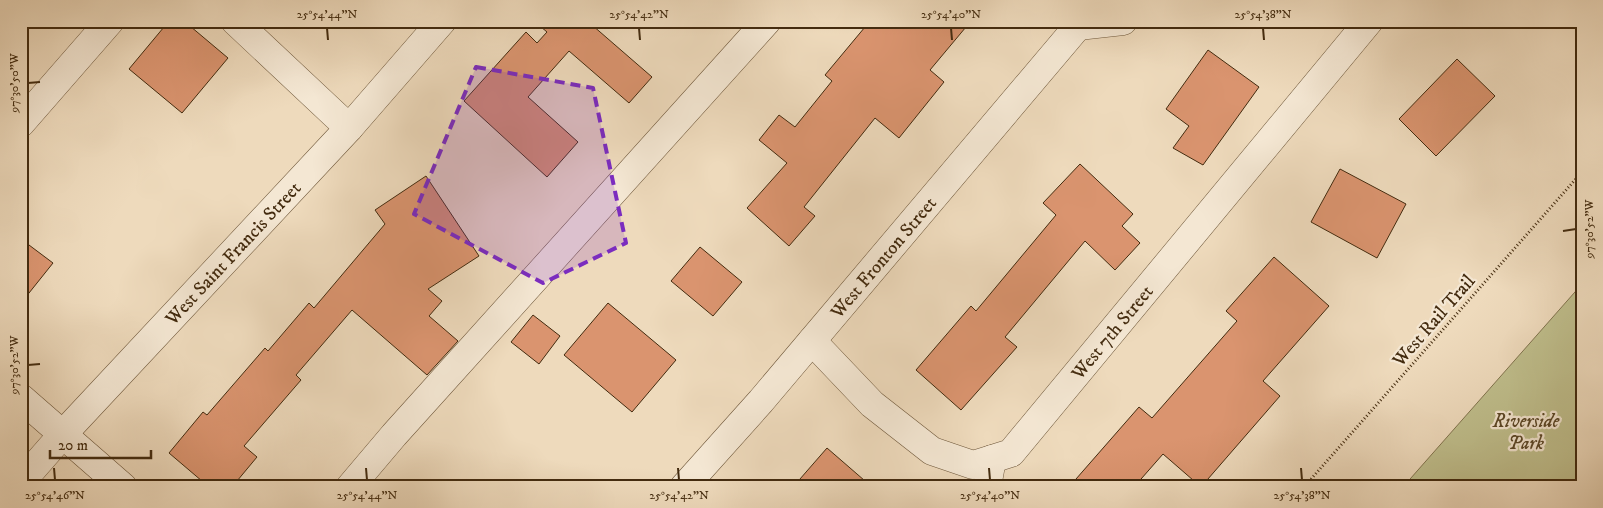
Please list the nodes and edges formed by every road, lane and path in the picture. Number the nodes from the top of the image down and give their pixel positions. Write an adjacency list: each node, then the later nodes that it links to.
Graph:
1 (110, 21): 8 (street)
2 (235, 21): 9 (street)
3 (442, 21): 9 (street, West Saint Francis Street)
4 (767, 21): 17 (street)
5 (1123, 21): 7 (street)
6 (1369, 21): 14 (street, West 7th Street)
7 (1075, 24): 11 (street, West Fronton Street)
8 (21, 123)
9 (349, 128): 13 (street, West Saint Francis Street)
10 (1582, 172): 20 (path, West Rail Trail)
11 (812, 341): 14 (street, West 7th Street); 18 (street, West Fronton Street)
12 (21, 398): 13 (street)
13 (63, 434): 15 (street, West Saint Francis Street); 16 (street)
14 (992, 459): 19 (street)
15 (21, 482)
16 (123, 487)
17 (350, 487)
18 (684, 487)
19 (987, 487)
20 (1304, 487)

